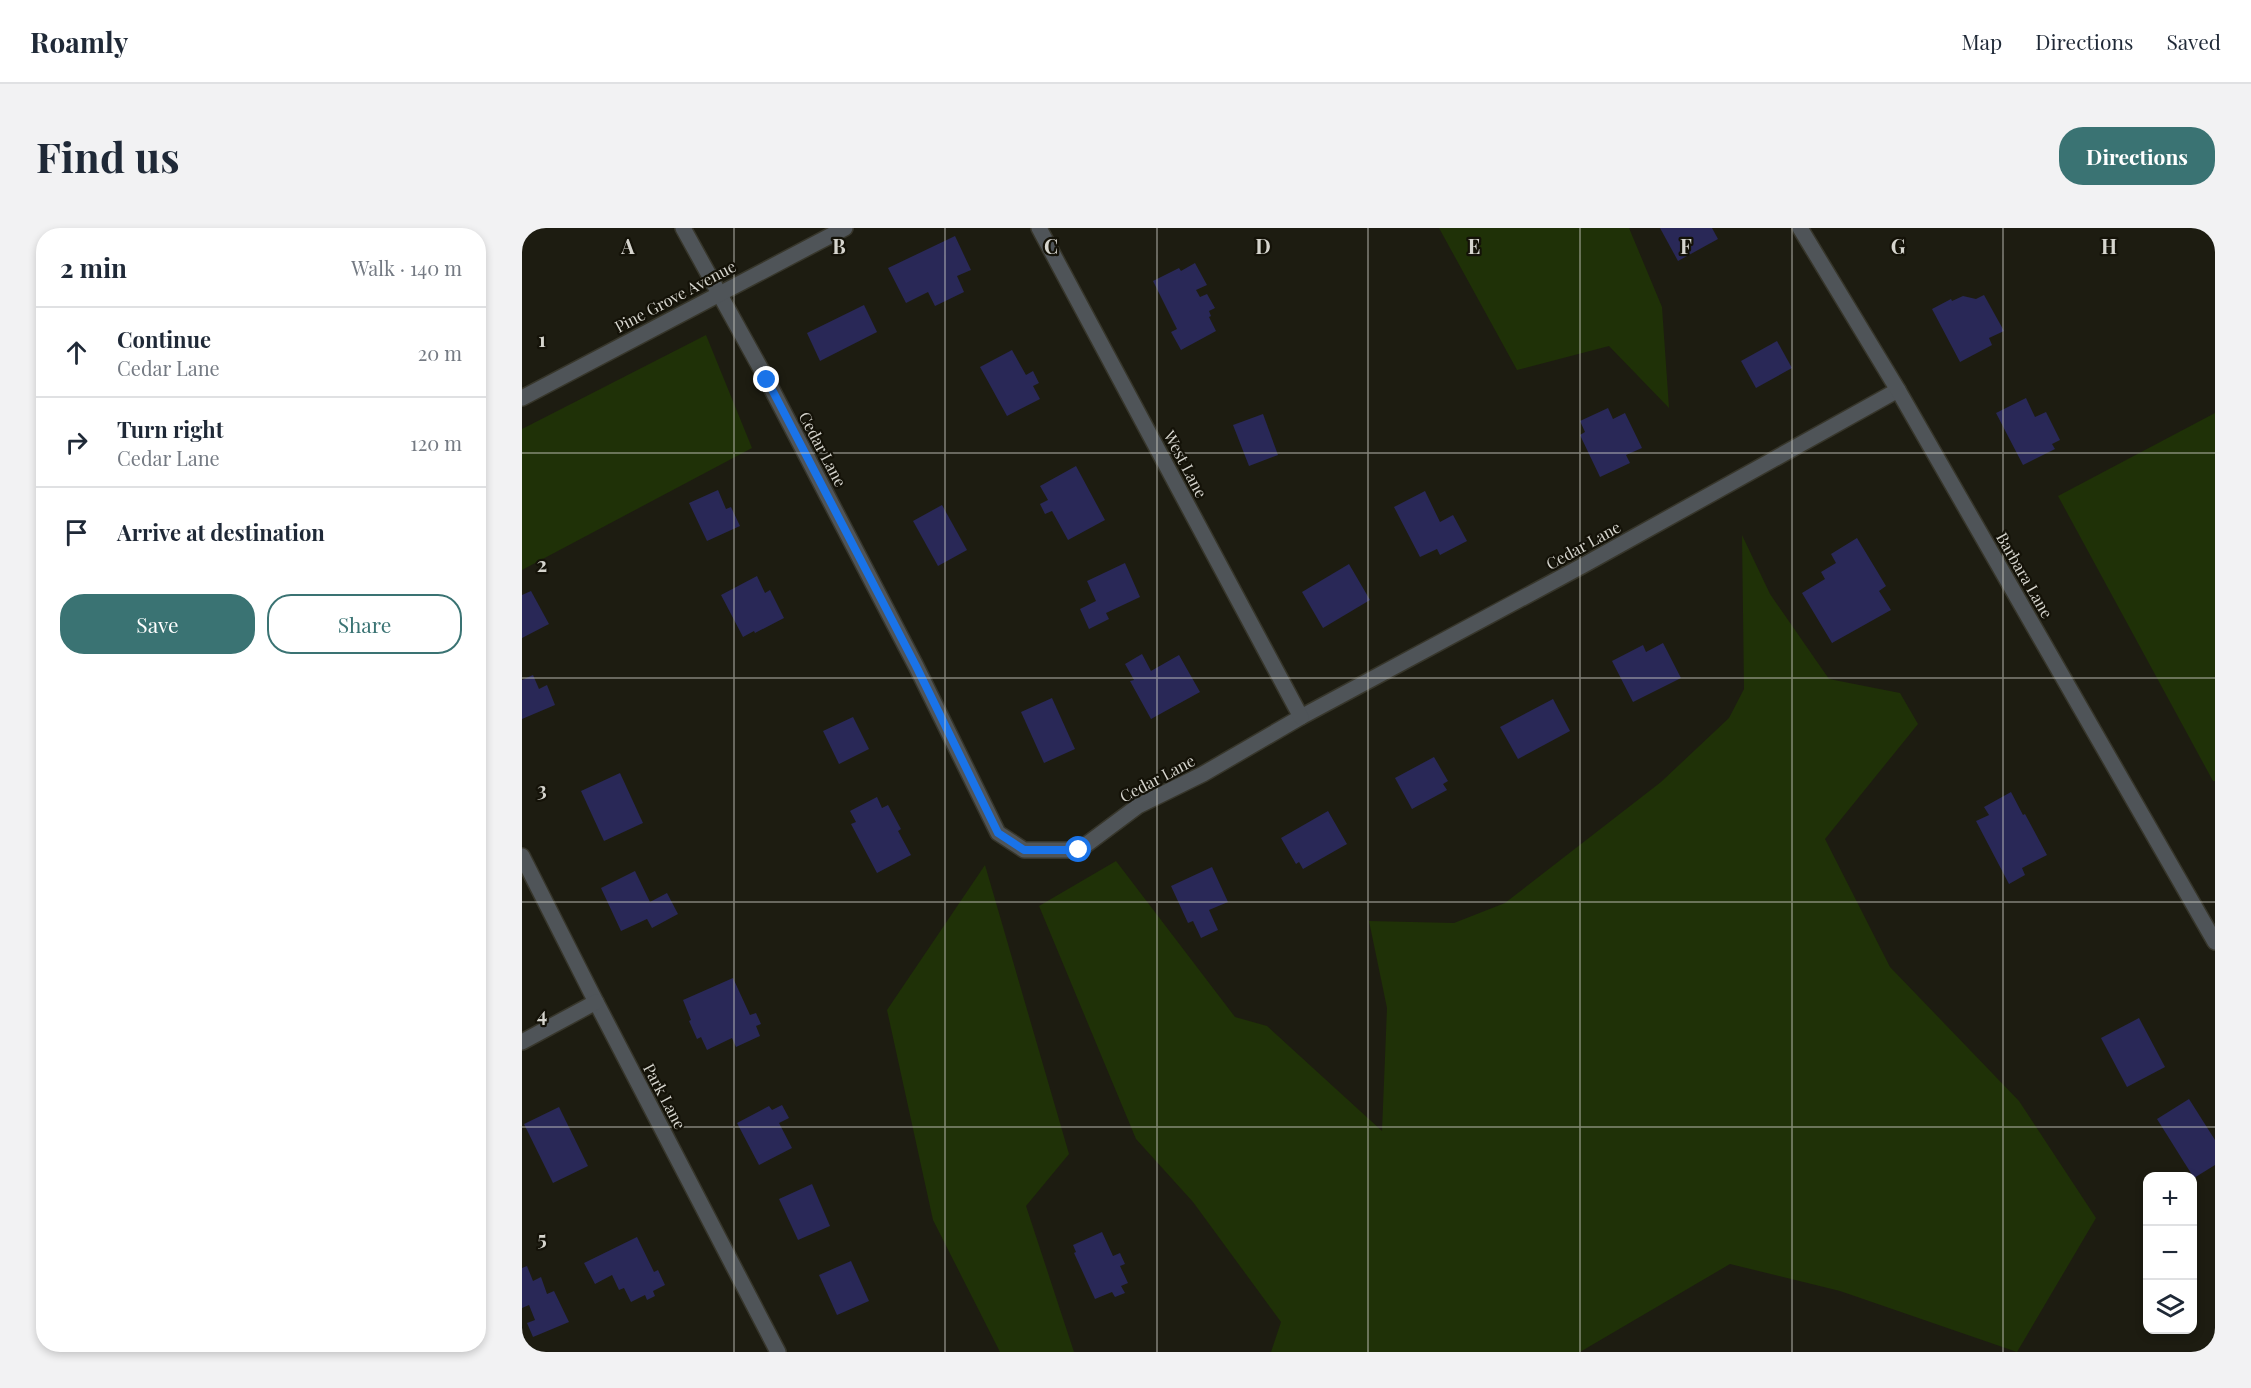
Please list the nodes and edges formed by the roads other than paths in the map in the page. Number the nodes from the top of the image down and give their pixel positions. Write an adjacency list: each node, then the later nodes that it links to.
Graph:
1 (683, 228): 5 (street, Cedar Lane)
2 (845, 228): 5 (street, Pine Grove Avenue)
3 (1039, 228): 8 (street, West Lane)
4 (1800, 228): 6 (street, Barbara Lane)
5 (718, 293): 7 (street, Pine Grove Avenue); 8 (street, Cedar Lane)
6 (1898, 390): 8 (street, Cedar Lane); 10 (street, Barbara Lane)
7 (522, 398)
8 (1301, 717)
9 (522, 856): 11 (street, Park Lane)
10 (2215, 942)
11 (596, 1002): 12 (street); 13 (street, Park Lane)
12 (522, 1042)
13 (778, 1352)

